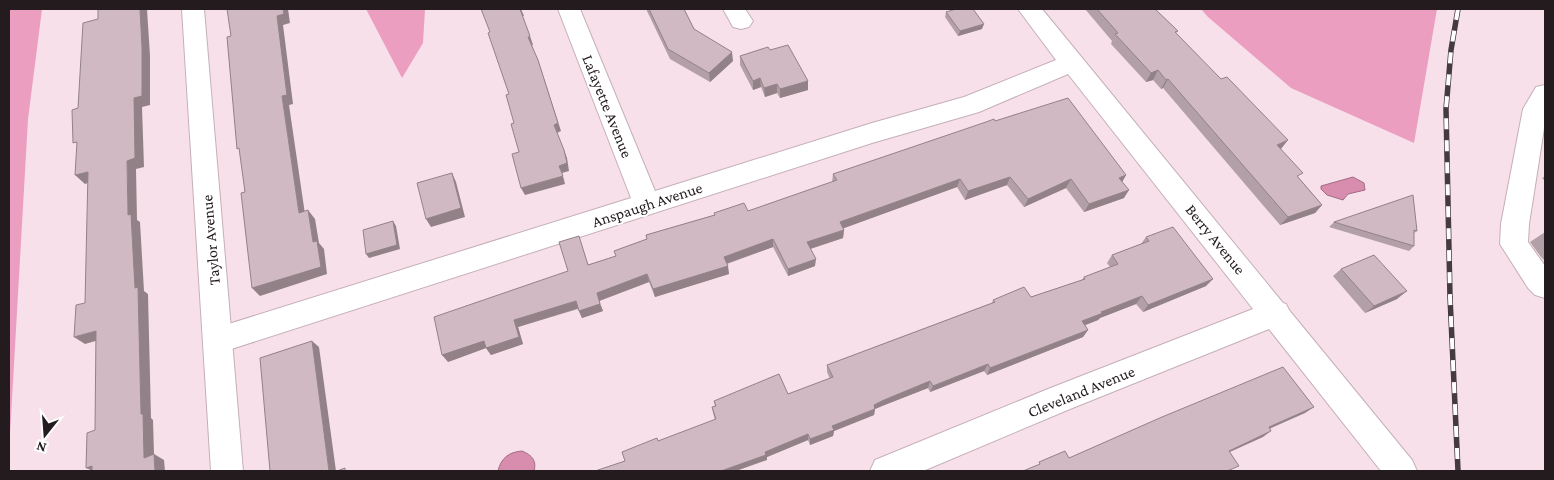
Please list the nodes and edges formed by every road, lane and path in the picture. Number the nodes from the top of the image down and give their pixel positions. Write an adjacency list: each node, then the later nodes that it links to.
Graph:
1 (193, 9): 9 (street, Taylor Avenue)
2 (569, 9): 6 (street, Lafayette Avenue)
3 (1029, 9): 4 (street, Berry Avenue)
4 (1072, 63): 6 (street, Anspaugh Avenue); 8 (street, Berry Avenue)
5 (1545, 94): 7 (street)
6 (647, 204): 9 (street, Anspaugh Avenue)
7 (1545, 286)
8 (1276, 313): 11 (street, Cleveland Avenue); 12 (street, Berry Avenue)
9 (219, 340): 10 (street, Taylor Avenue)
10 (226, 471)
11 (886, 471)
12 (1401, 471)

